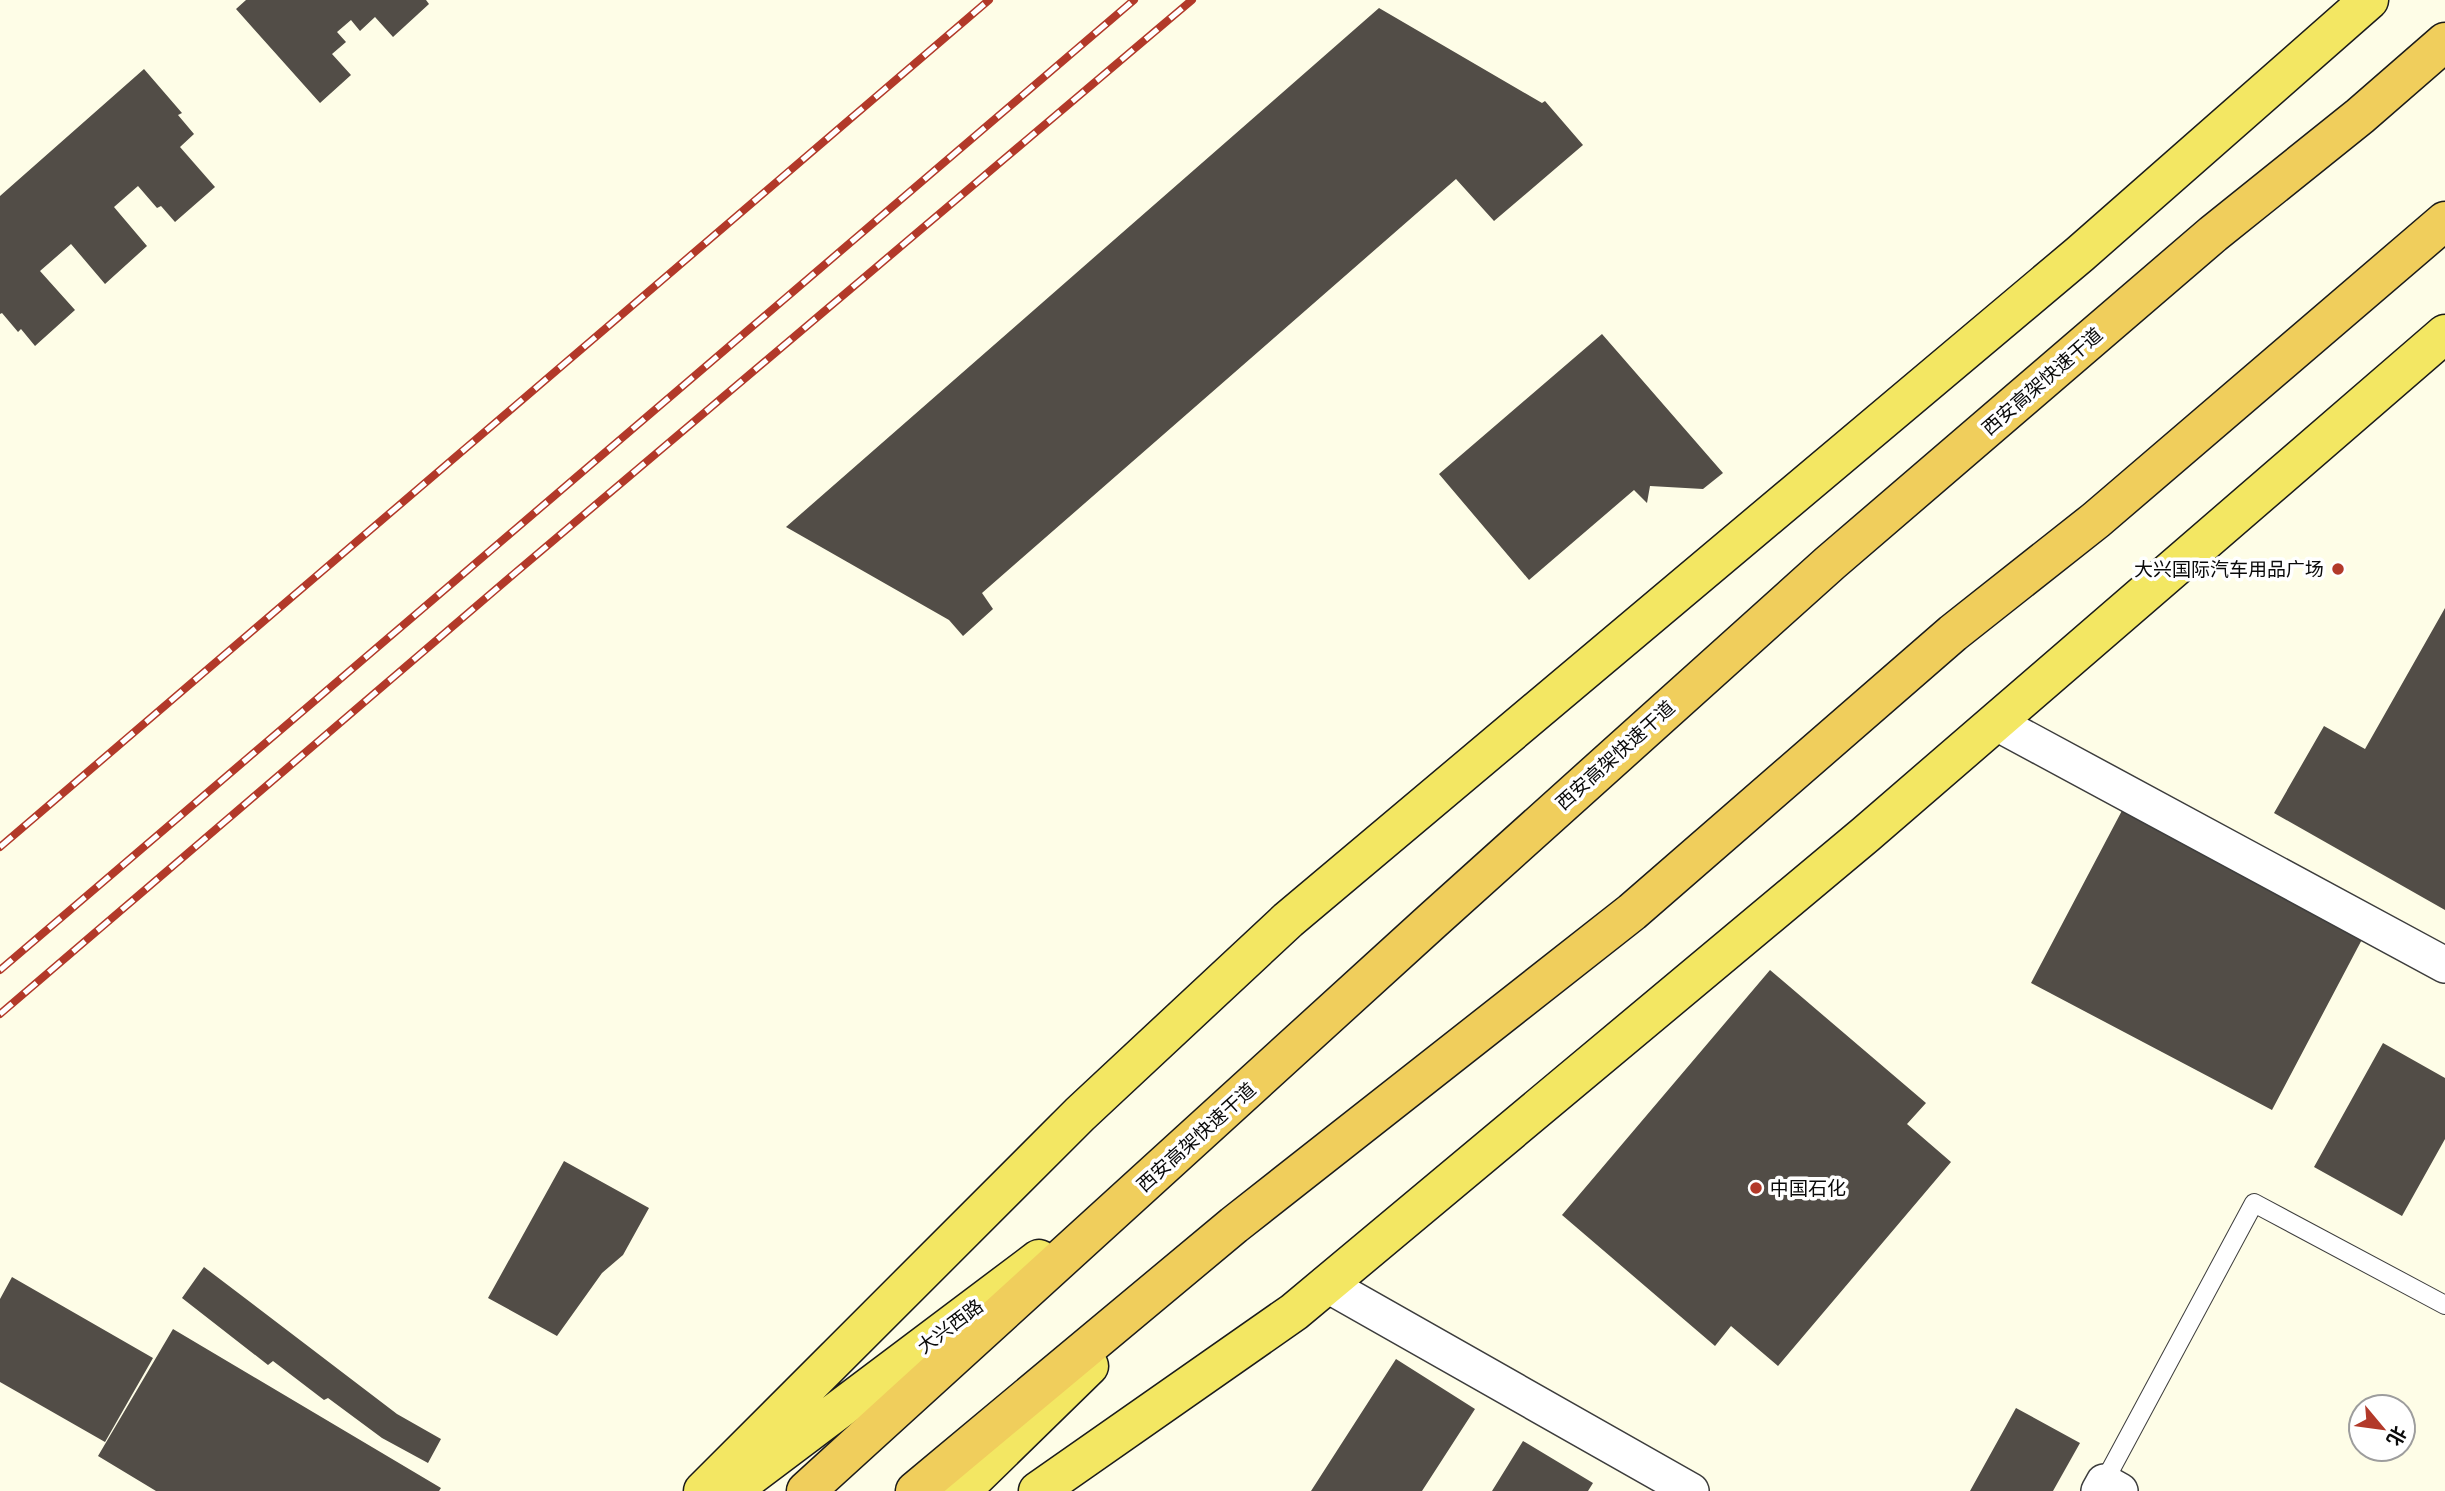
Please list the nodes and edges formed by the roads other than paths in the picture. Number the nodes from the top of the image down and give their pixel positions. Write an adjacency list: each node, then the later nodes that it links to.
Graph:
1 (2369, 0): 12 (main road)
2 (2445, 42): 7 (highway, 西安高架快速干道)
3 (2445, 221): 8 (highway)
4 (2445, 334): 5 (main road)
5 (1995, 722): 6 (street); 9 (main road)
6 (2445, 965)
7 (1170, 1161): 13 (main road, 大兴西路); 14 (highway, 西安高架快速干道)
8 (1234, 1225): 15 (highway); 16 (main road)
9 (1326, 1284): 17 (main road); 18 (street)
10 (2445, 1306): 11 (lane)
11 (2108, 1488)
12 (703, 1491)
13 (731, 1491)
14 (806, 1491)
15 (915, 1491)
16 (961, 1491)
17 (1038, 1491)
18 (1690, 1491)

